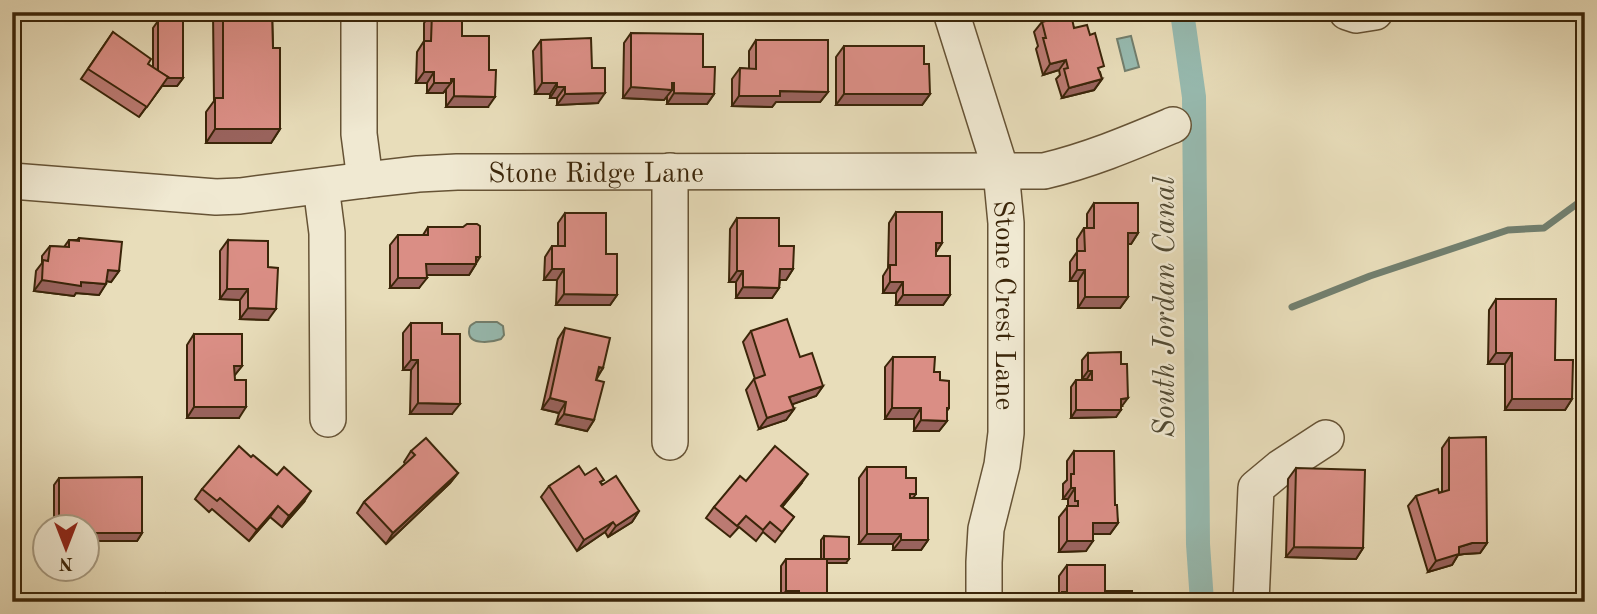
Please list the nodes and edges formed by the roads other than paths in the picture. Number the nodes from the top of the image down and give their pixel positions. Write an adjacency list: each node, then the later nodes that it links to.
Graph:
1 (359, 12): 8 (street)
2 (951, 12): 7 (street, Stone Crest Lane)
3 (1347, 12): 4 (street)
4 (1375, 12)
5 (1173, 125): 7 (street, Stone Ridge Lane)
6 (670, 171): 7 (street, Stone Ridge Lane); 8 (street, Stone Ridge Lane); 13 (street)
7 (1001, 172): 14 (street, Stone Crest Lane)
8 (365, 180): 10 (street, Stone Ridge Lane)
9 (12, 181): 10 (street, Stone Ridge Lane)
10 (321, 186): 11 (street)
11 (328, 419)
12 (1326, 438): 15 (street)
13 (670, 442)
14 (984, 602)
15 (1251, 602)

